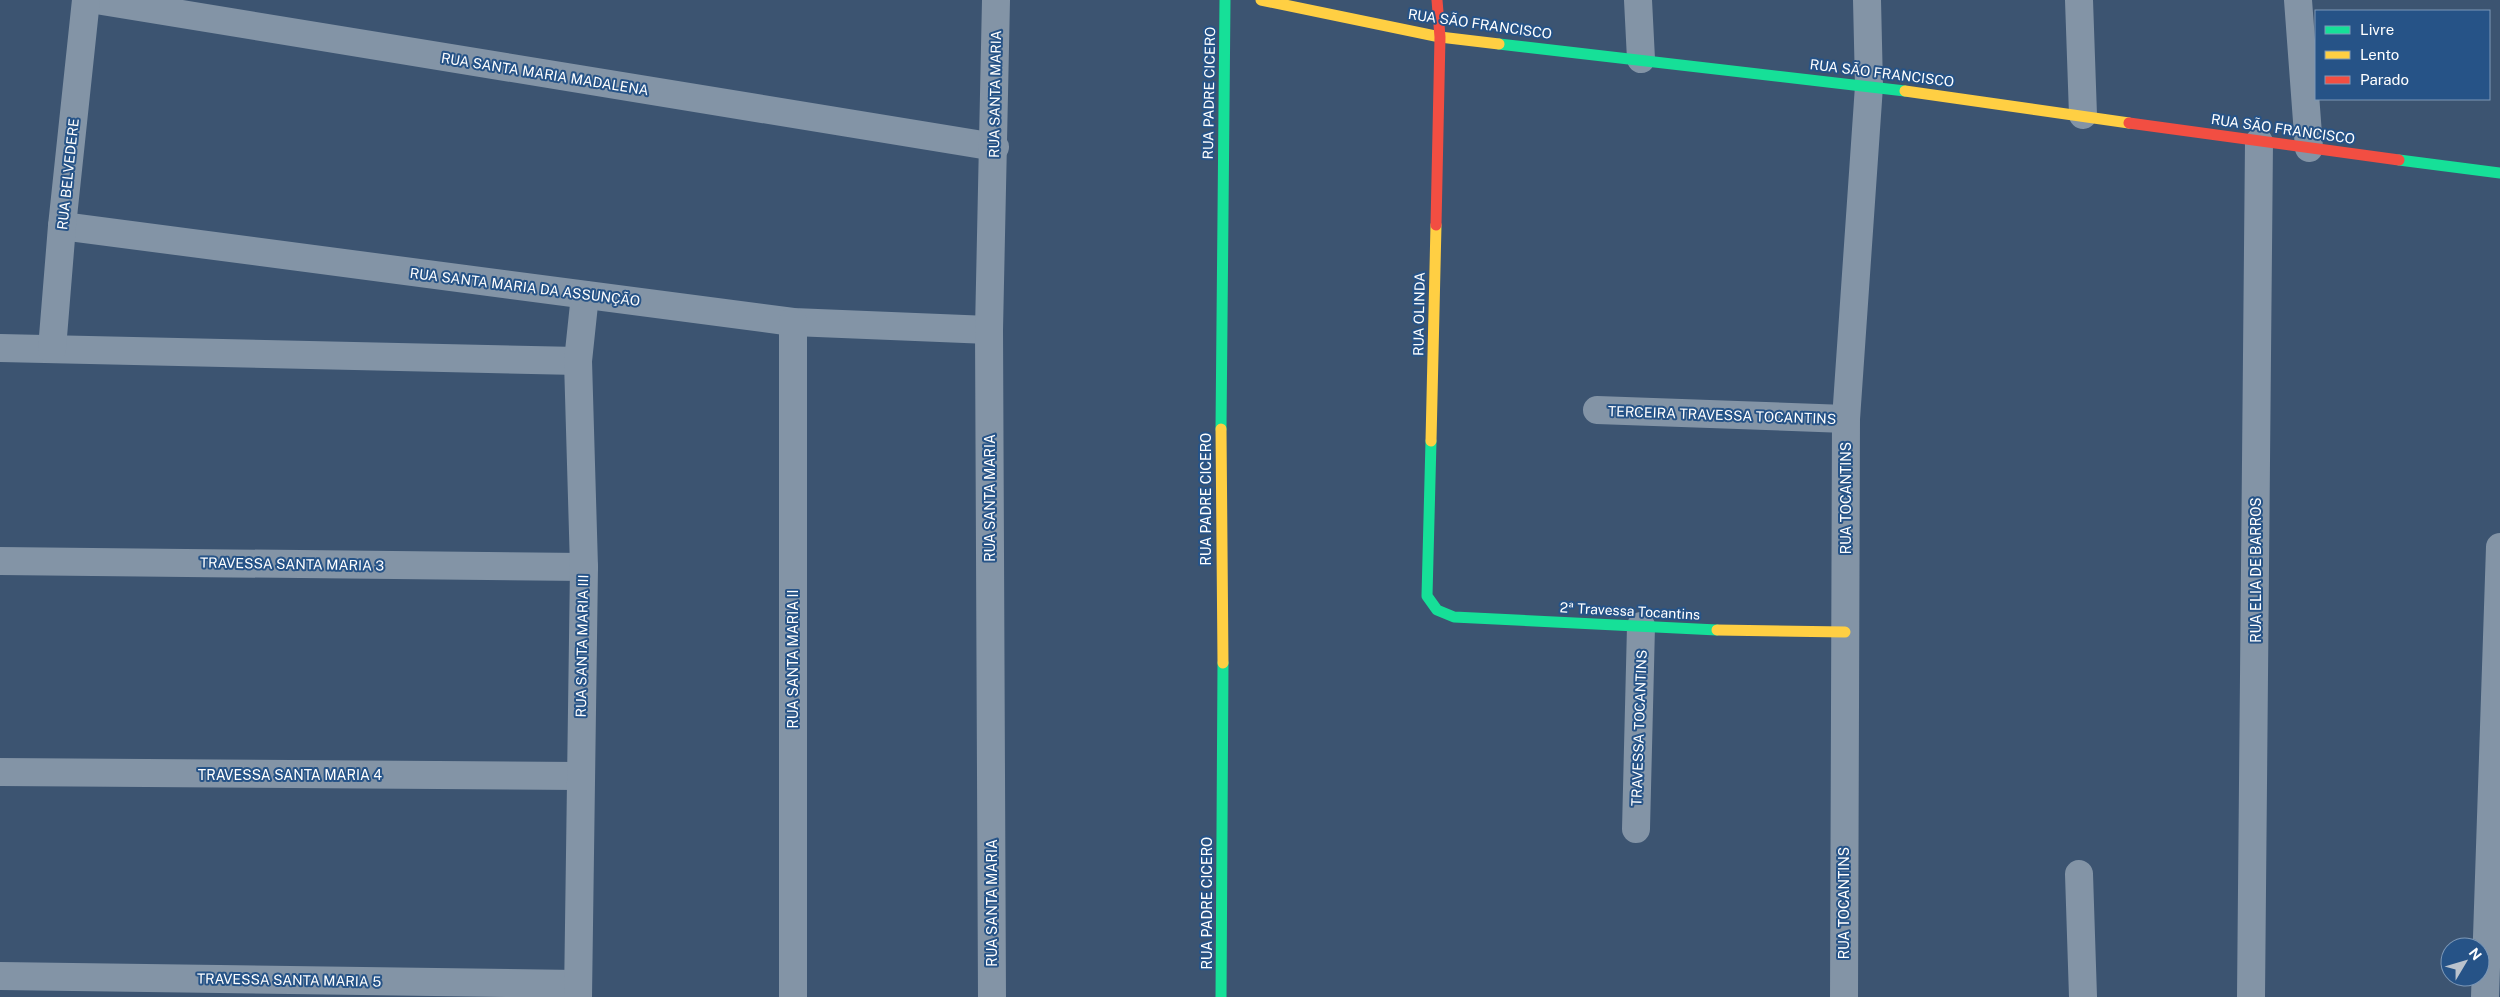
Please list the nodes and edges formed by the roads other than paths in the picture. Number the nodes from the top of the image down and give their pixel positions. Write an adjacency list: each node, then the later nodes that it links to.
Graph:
1 (86, 0): 19 (street, RUA BELVEDERE)
2 (96, 0): 16 (street, RUA SANTA MARIA MADALENA)
3 (996, 0): 16 (street, RUA SANTA MARIA)
4 (1225, 0): 44 (street, RUA PADRE CICERO)
5 (1262, 0): 11 (street, RUA SÃO FRANCISCO)
6 (1437, 0): 11 (street, RUA OLINDA)
7 (1638, 0): 12 (street)
8 (1867, 0): 13 (street, RUA TOCANTINS)
9 (2079, 0): 14 (street)
10 (2298, 0): 17 (street)
11 (1440, 37): 12 (street, RUA SÃO FRANCISCO); 32 (street, RUA OLINDA)
12 (1641, 59): 13 (street, RUA SÃO FRANCISCO)
13 (1868, 86): 14 (street, RUA SÃO FRANCISCO); 27 (street, RUA TOCANTINS)
14 (2083, 115): 15 (street, RUA SÃO FRANCISCO)
15 (2259, 142): 17 (street, RUA SÃO FRANCISCO); 47 (street, RUA ELIA DE BARROS)
16 (995, 147): 22 (street, RUA SANTA MARIA)
17 (2310, 148): 18 (street, RUA SÃO FRANCISCO)
18 (2500, 173)
19 (62, 226): 20 (street, RUA SANTA MARIA DA ASSUNÇÃO); 24 (street, RUA BELVEDERE)
20 (585, 295): 21 (street, RUA SANTA MARIA DA ASSUNÇÃO); 25 (street, RUA SANTA MARIA III)
21 (793, 322): 22 (street, RUA SANTA MARIA DA ASSUNÇÃO); 42 (street, RUA SANTA MARIA II)
22 (989, 330): 43 (street, RUA SANTA MARIA)
23 (0, 348): 24 (street)
24 (52, 349): 25 (street)
25 (578, 361): 31 (street, RUA SANTA MARIA III)
26 (1597, 410): 27 (street, TERCEIRA TRAVESSA TOCANTINS)
27 (1846, 420): 34 (street, RUA TOCANTINS)
28 (2500, 547): 29 (street)
29 (2500, 554): 35 (street)
30 (0, 561): 31 (street, TRAVESSA SANTA MARIA 3)
31 (584, 567): 37 (street, RUA SANTA MARIA III)
32 (1427, 591): 33 (street, 2ª Travessa Tocantins)
33 (1642, 626): 34 (street, 2ª Travessa Tocantins); 38 (street, TRAVESSA TOCANTINS)
34 (1845, 632): 45 (street, RUA TOCANTINS)
35 (2496, 748): 48 (street)
36 (0, 772): 37 (street, TRAVESSA SANTA MARIA 4)
37 (580, 776): 41 (street, RUA SANTA MARIA III)
38 (1636, 829)
39 (2079, 874): 46 (street)
40 (0, 976): 41 (street, TRAVESSA SANTA MARIA 5)
41 (578, 991)
42 (793, 997)
43 (992, 997)
44 (1221, 997)
45 (1844, 997)
46 (2083, 997)
47 (2251, 997)
48 (2485, 997)

